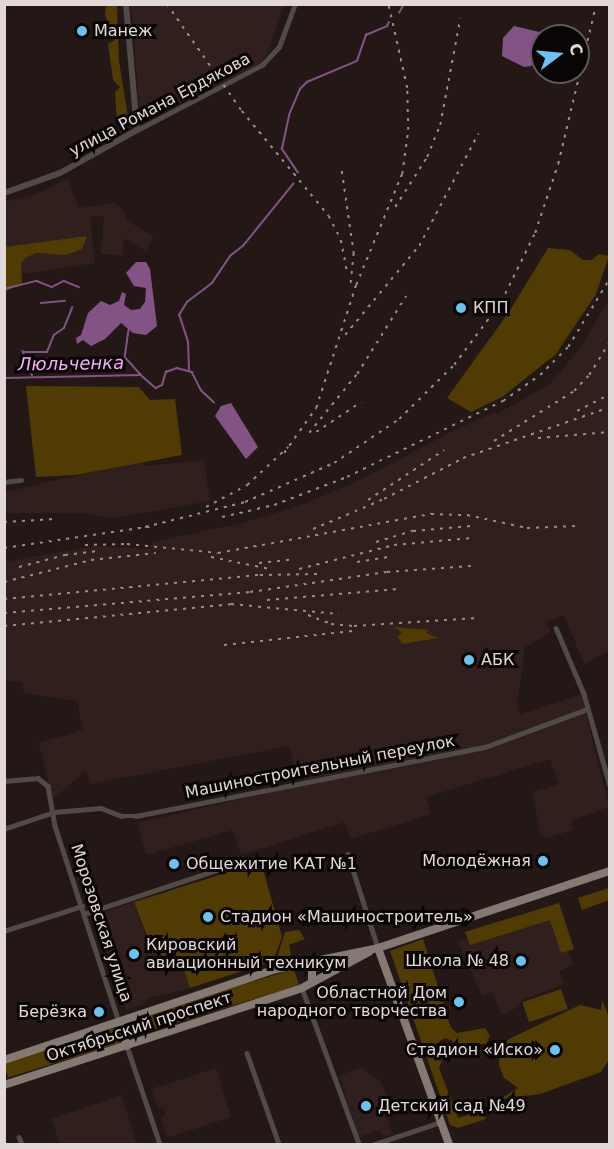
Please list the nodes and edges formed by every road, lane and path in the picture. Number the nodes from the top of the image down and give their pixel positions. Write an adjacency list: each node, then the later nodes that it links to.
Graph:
1 (126, 4): 3 (street)
2 (295, 4): 3 (street, улица Романа Ердякова)
3 (138, 130): 4 (street, улица Романа Ердякова)
4 (4, 193)
5 (21, 480): 6 (street)
6 (4, 482)
7 (556, 628): 8 (street)
8 (587, 709): 10 (street); 11 (street, Машиностроительный переулок)
9 (4, 781): 11 (street, Морозовская улица)
10 (609, 786)
11 (54, 812): 12 (street, Машиностроительный переулок); 16 (street, Морозовская улица)
12 (4, 828)
13 (348, 854): 19 (street)
14 (237, 863): 17 (street)
15 (609, 871): 19 (main road, Октябрьский проспект)
16 (82, 906): 17 (street, Морозовская улица); 18 (street)
17 (84, 914): 23 (street, Морозовская улица)
18 (4, 932)
19 (378, 948): 20 (main road, Октябрьский проспект); 21 (main road, Октябрьский проспект); 28 (main road)
20 (305, 962): 21 (main road); 23 (main road, Октябрьский проспект)
21 (312, 981): 22 (main road, Октябрьский проспект)
22 (302, 988): 24 (main road, Октябрьский проспект); 33 (street)
23 (119, 1022): 24 (main road, Морозовская улица); 26 (main road, Октябрьский проспект)
24 (127, 1046): 27 (main road, Октябрьский проспект); 31 (street, Морозовская улица)
25 (247, 1053): 32 (street)
26 (4, 1060)
27 (4, 1085)
28 (441, 1122): 34 (street); 35 (main road)
29 (19, 1137): 30 (street)
30 (22, 1144)
31 (160, 1144)
32 (279, 1144)
33 (359, 1144)
34 (375, 1144)
35 (448, 1144)

